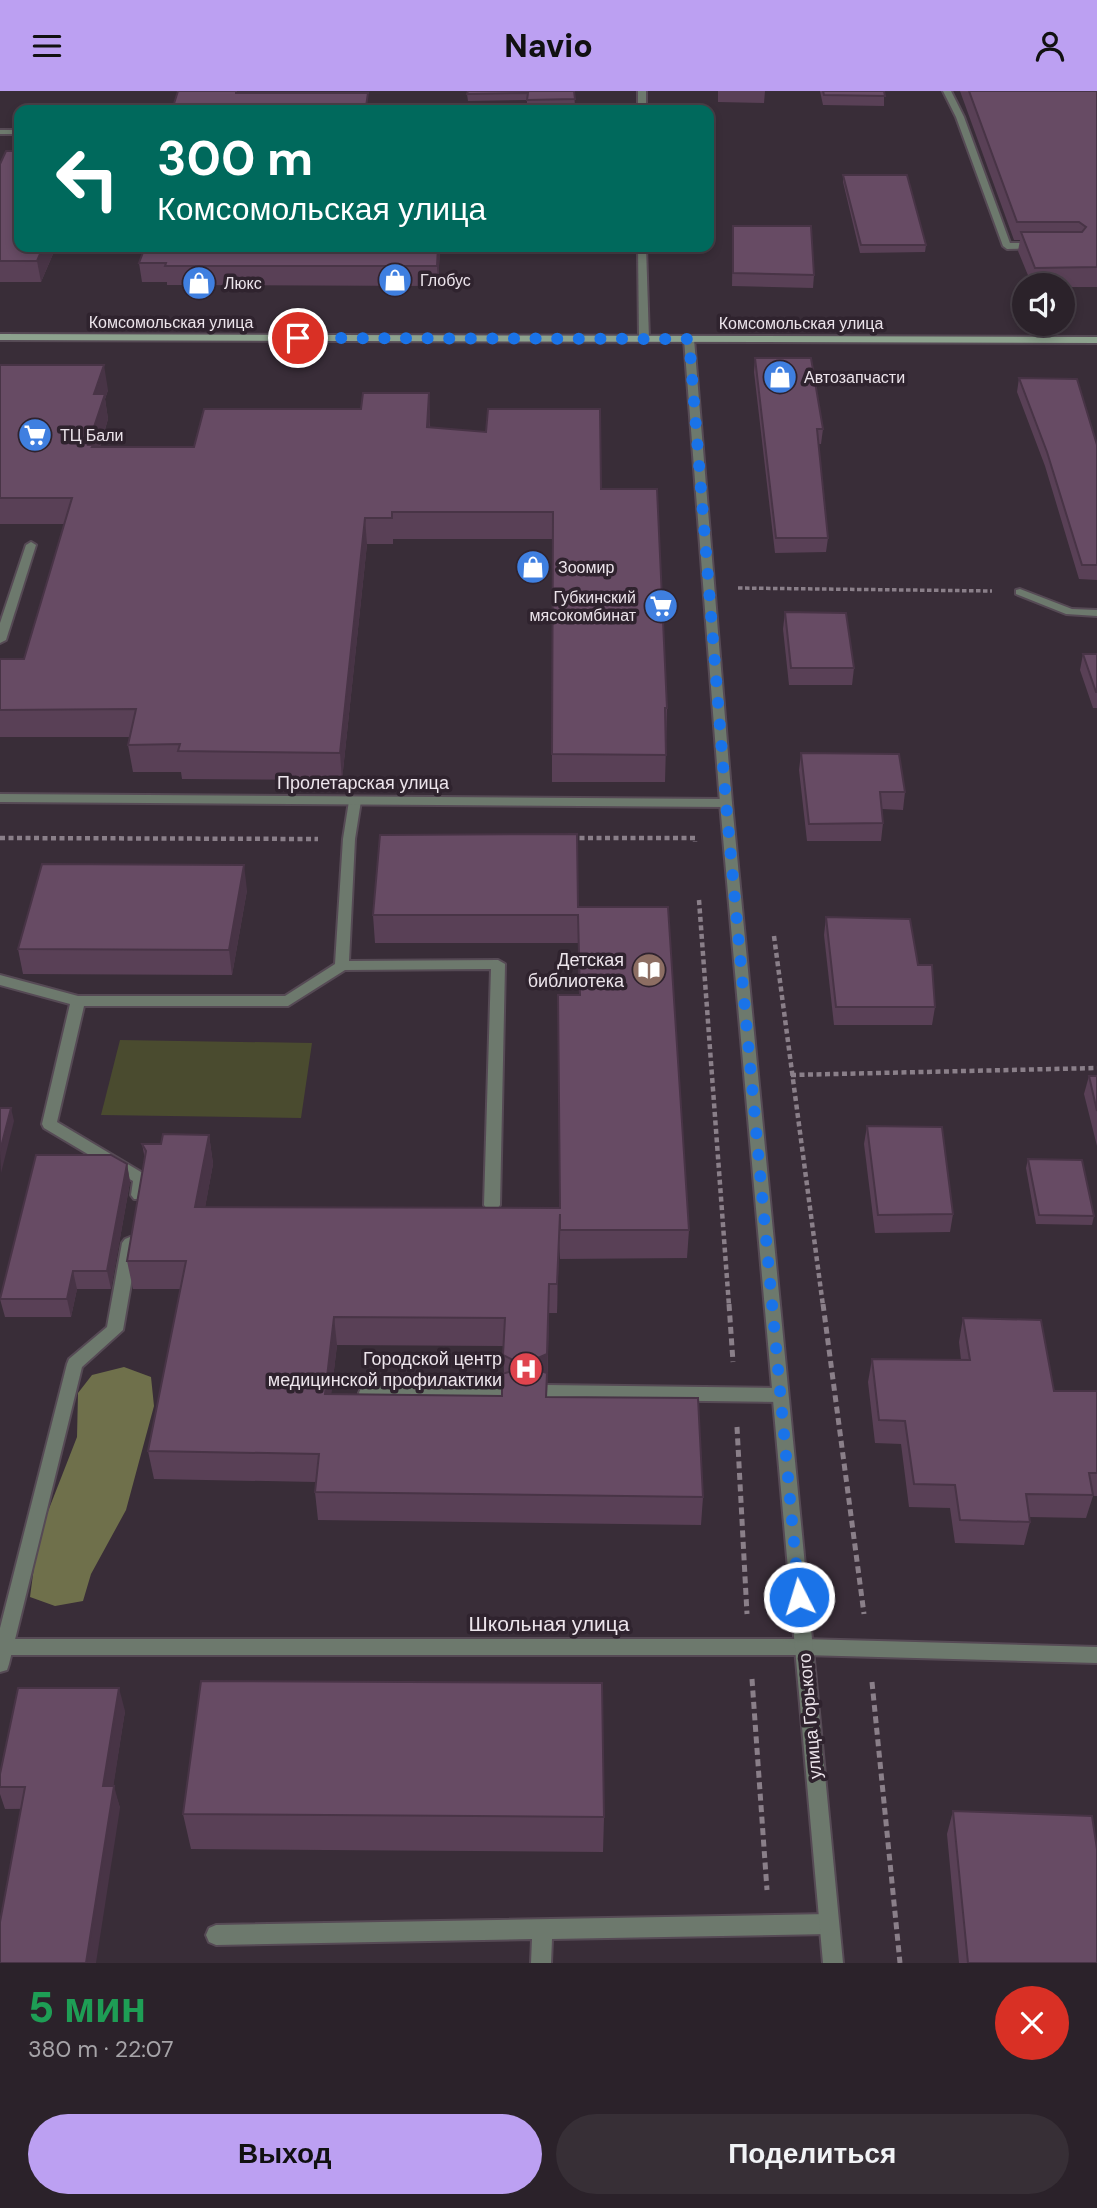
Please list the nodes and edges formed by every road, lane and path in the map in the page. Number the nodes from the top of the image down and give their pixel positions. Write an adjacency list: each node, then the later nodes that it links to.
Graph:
1 (947, 91): 2 (street)
2 (1049, 246)
3 (642, 252): 5 (street)
4 (0, 337): 5 (main road, Комсомольская улица)
5 (644, 339): 6 (main road, Комсомольская улица)
6 (689, 339): 7 (main road, Комсомольская улица); 15 (street, улица Горького)
7 (1097, 340)
8 (31, 545): 12 (street)
9 (730, 588): 10 (path)
10 (1020, 592): 11 (street)
11 (1097, 613)
12 (0, 640)
13 (0, 798): 14 (street, Пролетарская улица)
14 (355, 801): 15 (street, Пролетарская улица); 17 (street)
15 (726, 803): 26 (street, улица Горького)
16 (773, 925): 21 (path)
17 (342, 966): 19 (street); 22 (street)
18 (0, 980): 19 (street)
19 (78, 1002): 29 (street)
20 (1097, 1068): 21 (path)
21 (791, 1075): 28 (path)
22 (492, 1205)
23 (547, 1392): 26 (street)
24 (367, 1393): 25 (street)
25 (503, 1393)
26 (780, 1395): 27 (street, улица Горького)
27 (804, 1647): 28 (street, Школьная улица); 29 (street, Школьная улица); 31 (street, улица Горького)
28 (869, 1649): 30 (street, Школьная улица); 36 (path)
29 (1, 1653)
30 (1097, 1655)
31 (829, 1924): 32 (street); 35 (street, улица Горького)
32 (542, 1929): 33 (street); 34 (street)
33 (216, 1935)
34 (541, 1963)
35 (832, 1963)
36 (900, 1963)

